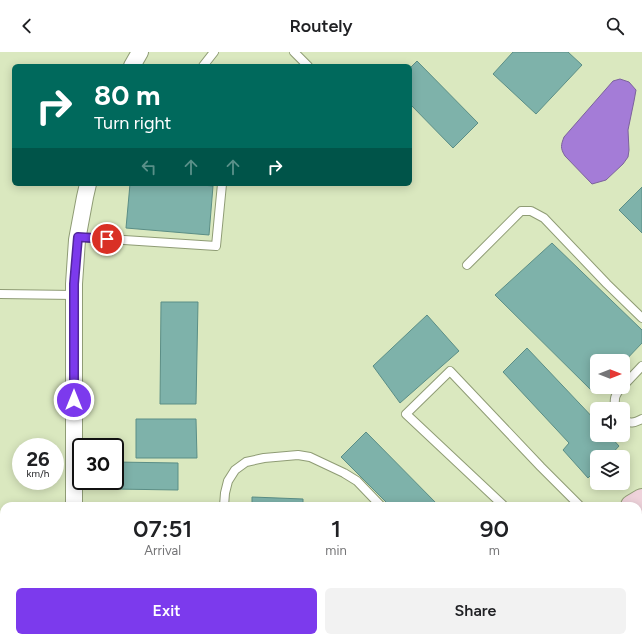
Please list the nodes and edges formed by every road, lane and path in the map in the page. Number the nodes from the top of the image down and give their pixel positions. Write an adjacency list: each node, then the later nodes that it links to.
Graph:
1 (140, 52): 4 (street)
2 (214, 52): 5 (lane)
3 (294, 52): 6 (lane)
4 (133, 64)
5 (205, 64)
6 (306, 64)
7 (88, 186): 9 (street)
8 (222, 186): 9 (lane)
9 (78, 237): 12 (street)
10 (468, 266): 13 (lane)
11 (0, 294): 12 (lane)
12 (74, 295): 18 (street)
13 (642, 318)
14 (642, 366): 15 (lane)
15 (630, 378)
16 (642, 419): 17 (lane)
17 (630, 422)
18 (74, 502)
19 (224, 502): 20 (lane)
20 (377, 502)
21 (500, 502): 22 (lane)
22 (576, 502)

